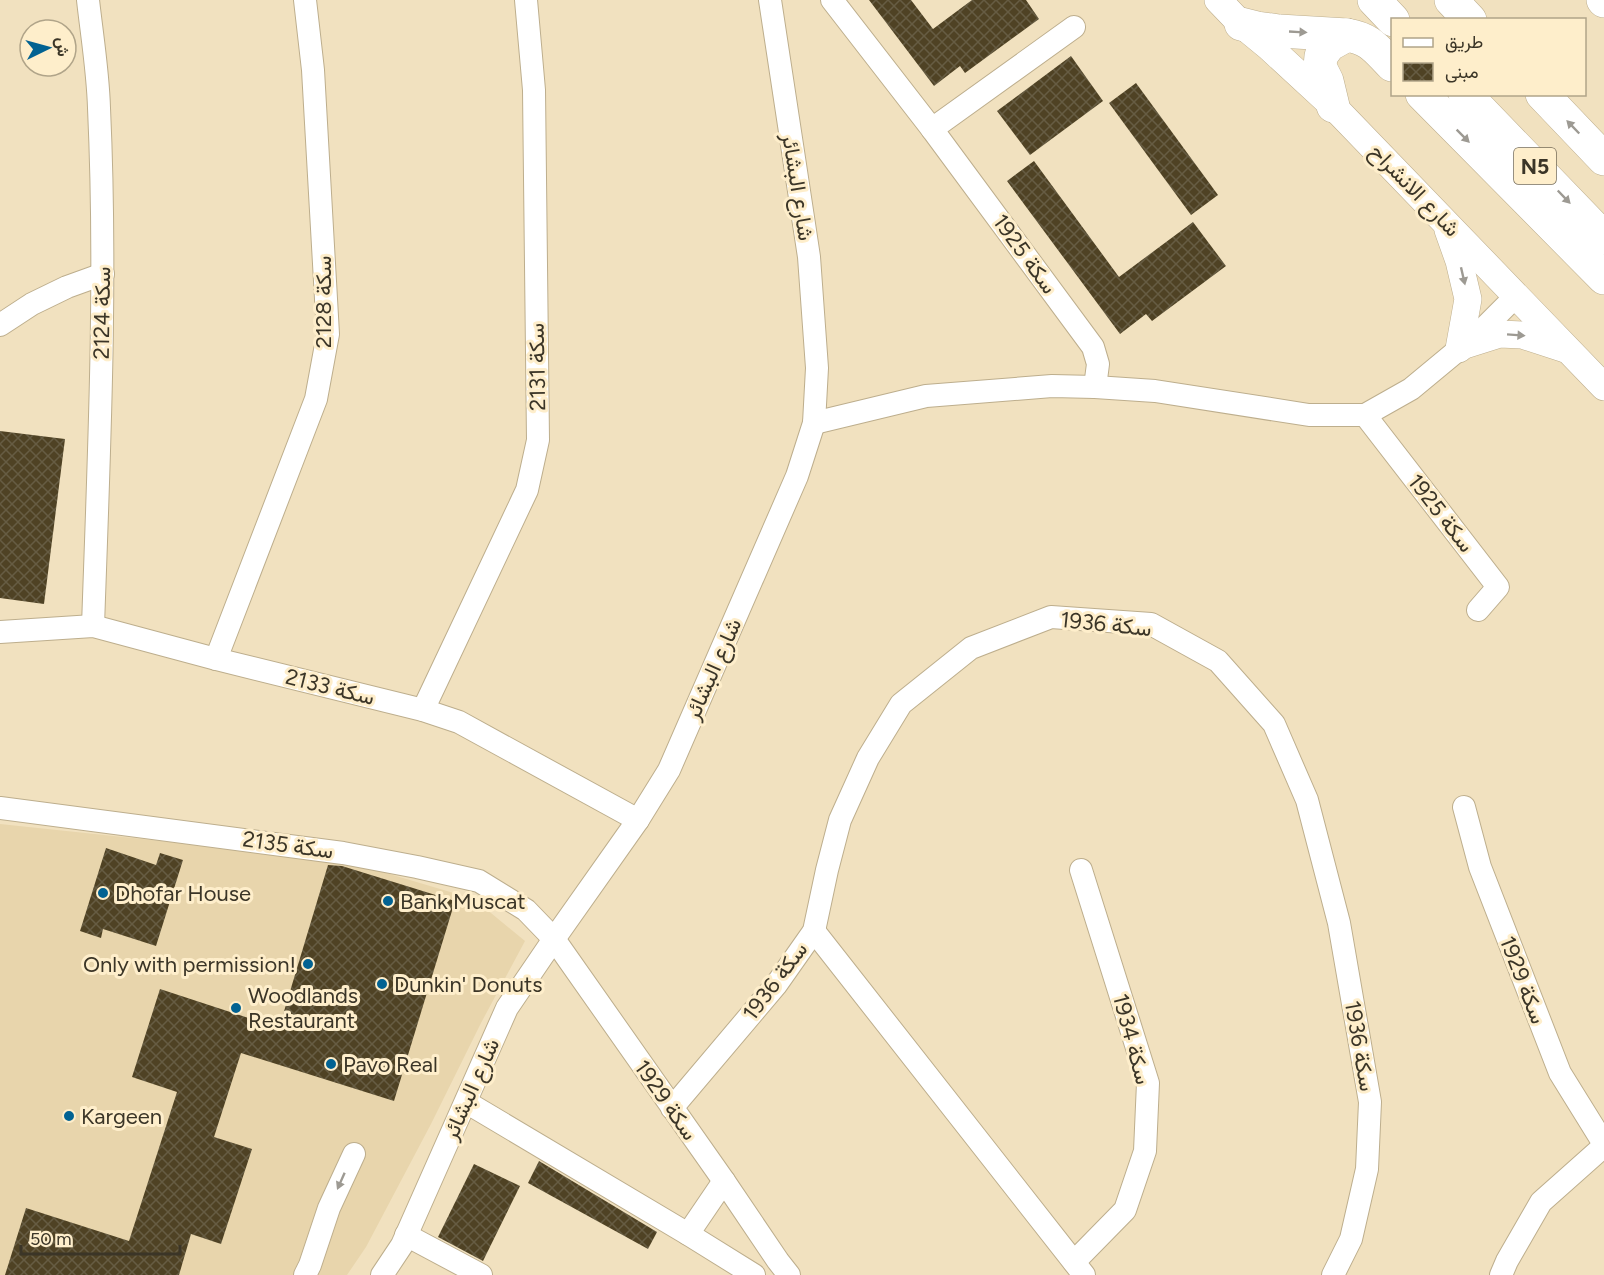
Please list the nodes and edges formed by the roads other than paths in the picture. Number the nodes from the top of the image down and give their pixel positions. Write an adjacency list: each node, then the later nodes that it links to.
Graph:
1 (88, 0): 23 (street, سكة 2124)
2 (305, 0): 36 (street, سكة 2128)
3 (526, 0): 37 (street, سكة 2131)
4 (770, 0): 32 (street, شارع البشائر)
5 (832, 0): 19 (street, سكة 1925)
6 (1218, 0): 11 (street, شارع الانشراح)
7 (1374, 0): 9 (highway)
8 (1451, 0): 10 (highway)
9 (1391, 18)
10 (1468, 18)
11 (1240, 24): 13 (highway, one-way to 13); 18 (street, شارع الانشراح)
12 (1074, 27): 19 (street)
13 (1347, 34): 14 (highway); 18 (highway)
14 (1391, 64)
15 (1424, 96): 24 (highway, one-way to 24)
16 (1467, 96): 22 (highway, N5, one-way to 22)
17 (1544, 96): 20 (highway, N5, one-way to 17)
18 (1333, 106): 21 (street, شارع الانشراح)
19 (932, 129): 29 (street, سكة 1925)
20 (1604, 159)
21 (1444, 220): 25 (street, شارع الانشراح); 27 (street, one-way to 27)
22 (1604, 238)
23 (103, 274): 26 (street); 34 (street, سكة 2124)
24 (1604, 278)
25 (1517, 295): 27 (street); 28 (street, شارع الانشراح)
26 (0, 325)
27 (1461, 348): 28 (street, one-way to 28); 31 (street)
28 (1569, 350): 30 (street, شارع الانشراح)
29 (1095, 387): 31 (street); 32 (street)
30 (1604, 387)
31 (1365, 415): 33 (street, سكة 1925)
32 (814, 423): 40 (street, شارع البشائر)
33 (1478, 609)
34 (93, 626): 35 (street, سكة 2133); 36 (street, سكة 2133)
35 (0, 632)
36 (216, 658): 37 (street, سكة 2133)
37 (423, 710): 40 (street, سكة 2133)
38 (1464, 807): 46 (street, سكة 1929)
39 (0, 808): 43 (street, سكة 2135)
40 (638, 820): 43 (street, شارع البشائر)
41 (1081, 870): 51 (street, سكة 1934)
42 (814, 931): 45 (street, سكة 1936); 51 (street, سكة 1934); 57 (street, سكة 1936)
43 (554, 939): 44 (street, شارع البشائر); 45 (street, سكة 1929)
44 (466, 1102): 49 (street); 50 (street, شارع البشائر)
45 (672, 1108): 48 (street, سكة 1929)
46 (1604, 1145): 58 (street)
47 (354, 1154): 53 (street, one-way to 53)
48 (724, 1181): 49 (street); 52 (street, سكة 1929)
49 (688, 1234): 56 (street)
50 (406, 1235): 54 (street, شارع البشائر); 55 (street)
51 (1079, 1269)
52 (778, 1270)
53 (305, 1275)
54 (382, 1275)
55 (481, 1275)
56 (754, 1275)
57 (1333, 1275)
58 (1502, 1275)

